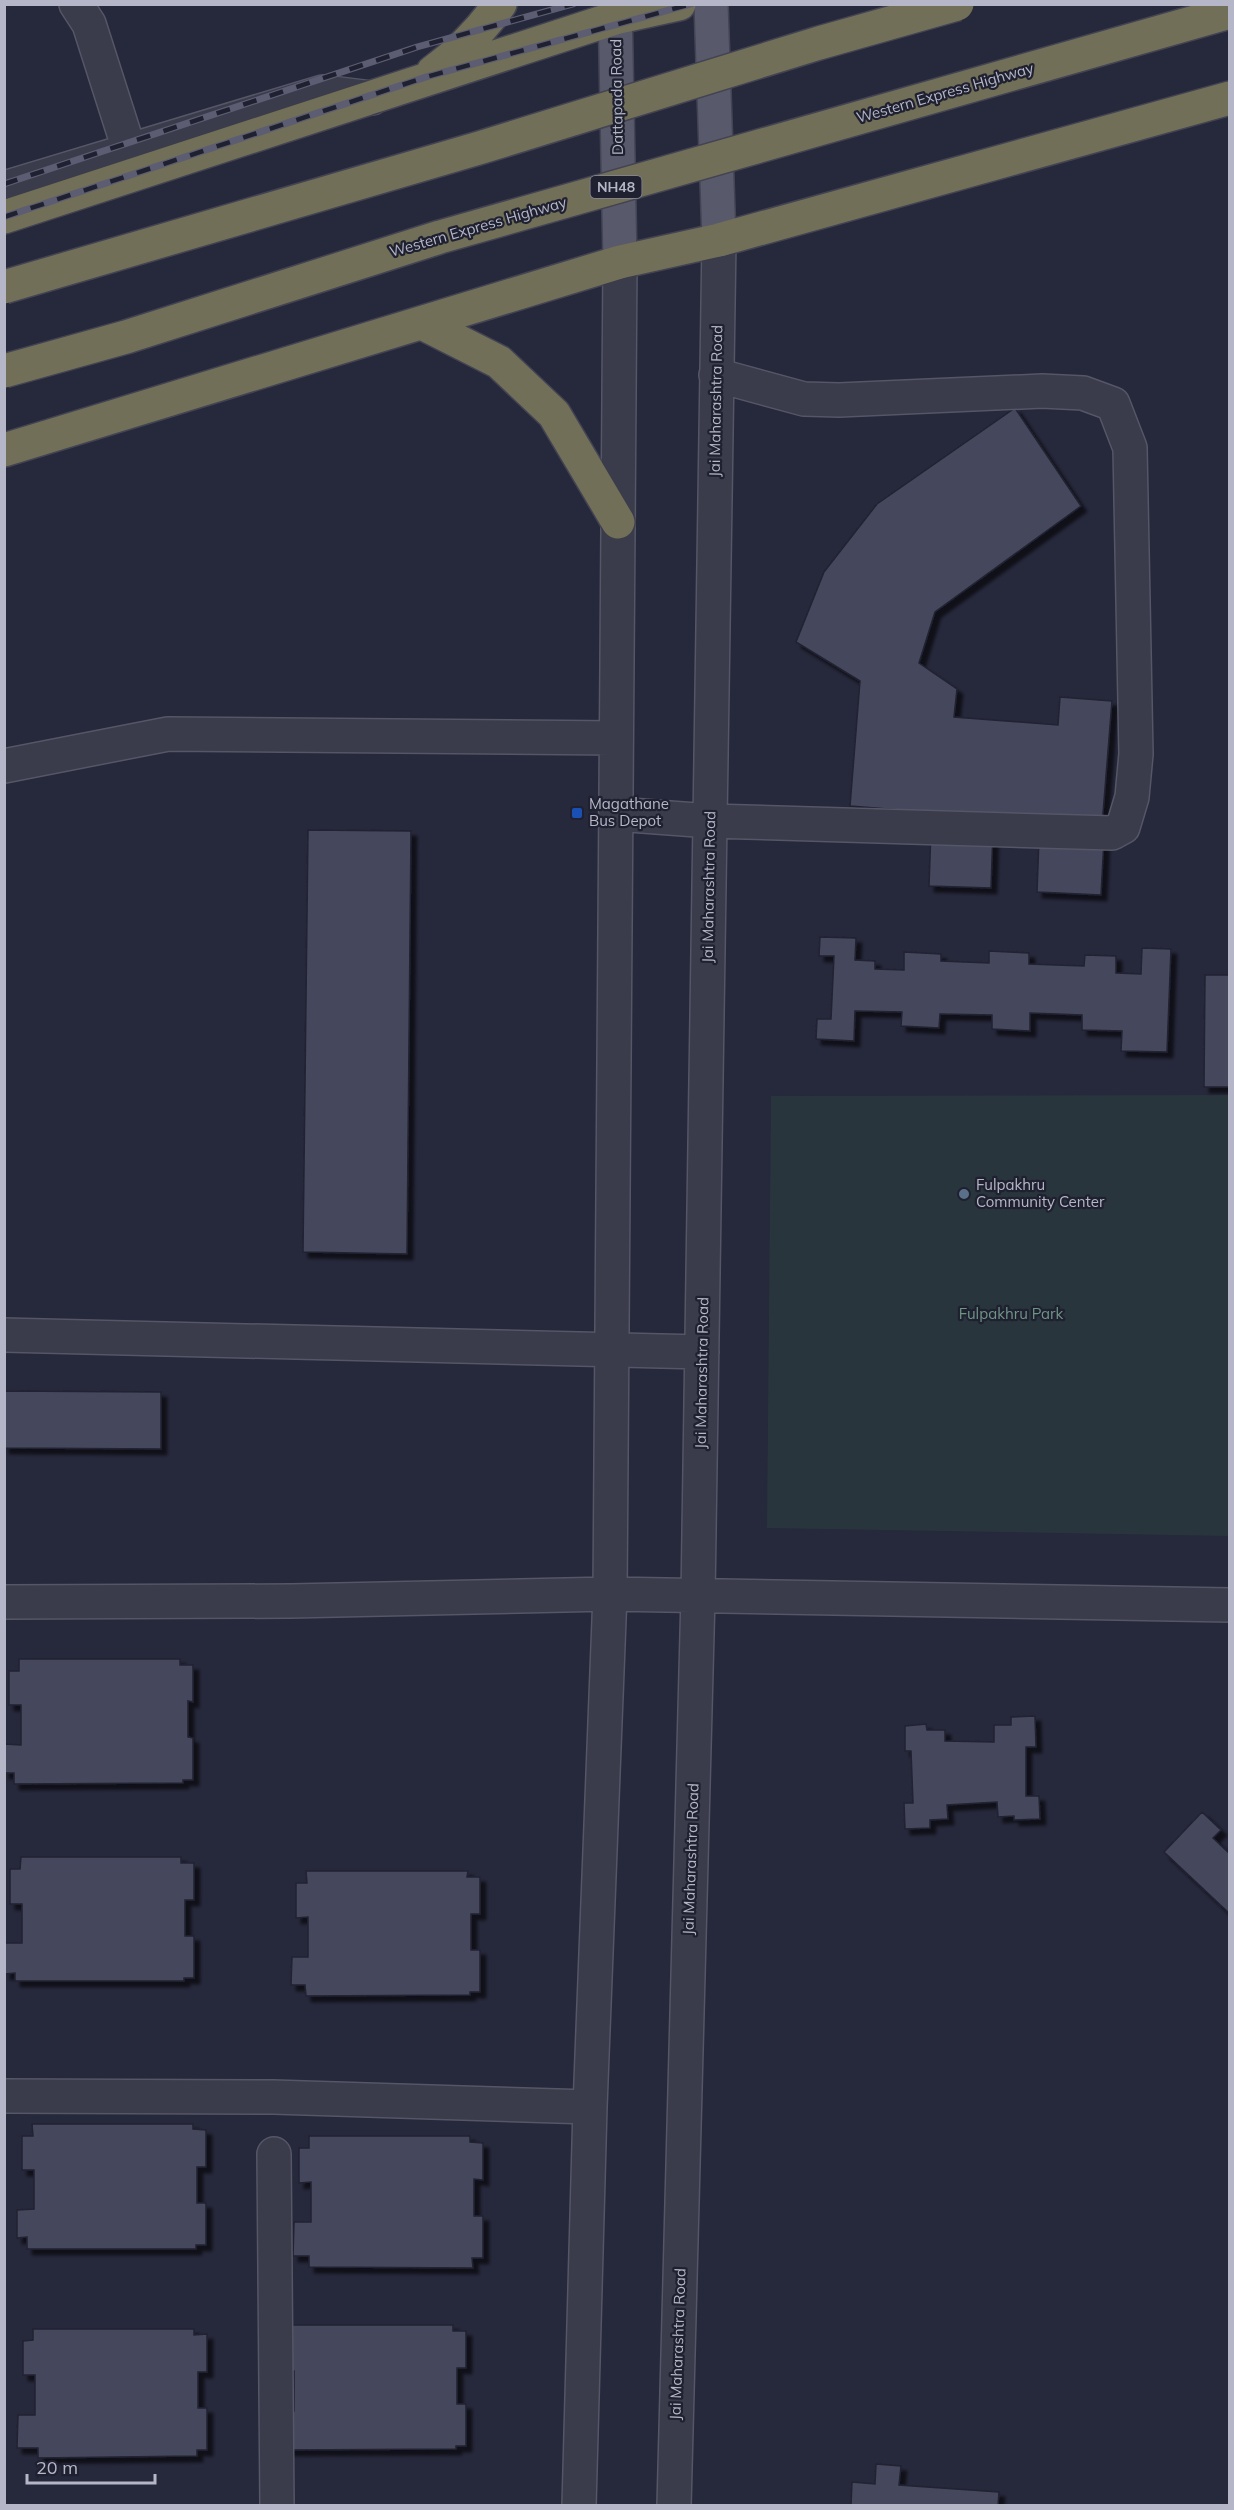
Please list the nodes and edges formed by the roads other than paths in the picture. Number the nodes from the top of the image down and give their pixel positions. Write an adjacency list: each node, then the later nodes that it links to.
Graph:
1 (76, 4): 10 (street)
2 (500, 4): 8 (highway)
3 (680, 4): 6 (highway)
4 (711, 4): 13 (main road)
5 (957, 4): 15 (highway, bridge)
6 (615, 11): 8 (highway); 14 (main road, Dattapada Road)
7 (1230, 12): 17 (highway, Western Express Highway / NH48, bridge)
8 (419, 82): 10 (highway)
9 (1230, 98): 13 (highway)
10 (133, 162): 11 (street); 12 (highway)
11 (4, 188)
12 (4, 217)
13 (719, 240): 14 (highway); 18 (street, Jai Maharashtra Road)
14 (620, 262): 16 (highway); 20 (street)
15 (4, 287)
16 (423, 323): 19 (highway); 20 (highway)
17 (4, 371)
18 (716, 375): 24 (street, Jai Maharashtra Road); 24 (street)
19 (4, 450)
20 (618, 522): 21 (street)
21 (616, 738): 22 (street); 23 (street)
22 (4, 766)
23 (616, 814): 24 (street); 26 (street)
24 (710, 821): 27 (street, Jai Maharashtra Road)
25 (4, 1335): 26 (street)
26 (612, 1352): 27 (street); 28 (street)
27 (702, 1352): 29 (street, Jai Maharashtra Road)
28 (610, 1594): 29 (street); 30 (street); 33 (street)
29 (698, 1596): 31 (street); 37 (street, Jai Maharashtra Road)
30 (4, 1602)
31 (1230, 1605)
32 (4, 2096): 33 (street)
33 (590, 2107): 36 (street)
34 (274, 2154): 35 (street)
35 (277, 2505)
36 (579, 2505)
37 (674, 2505)

